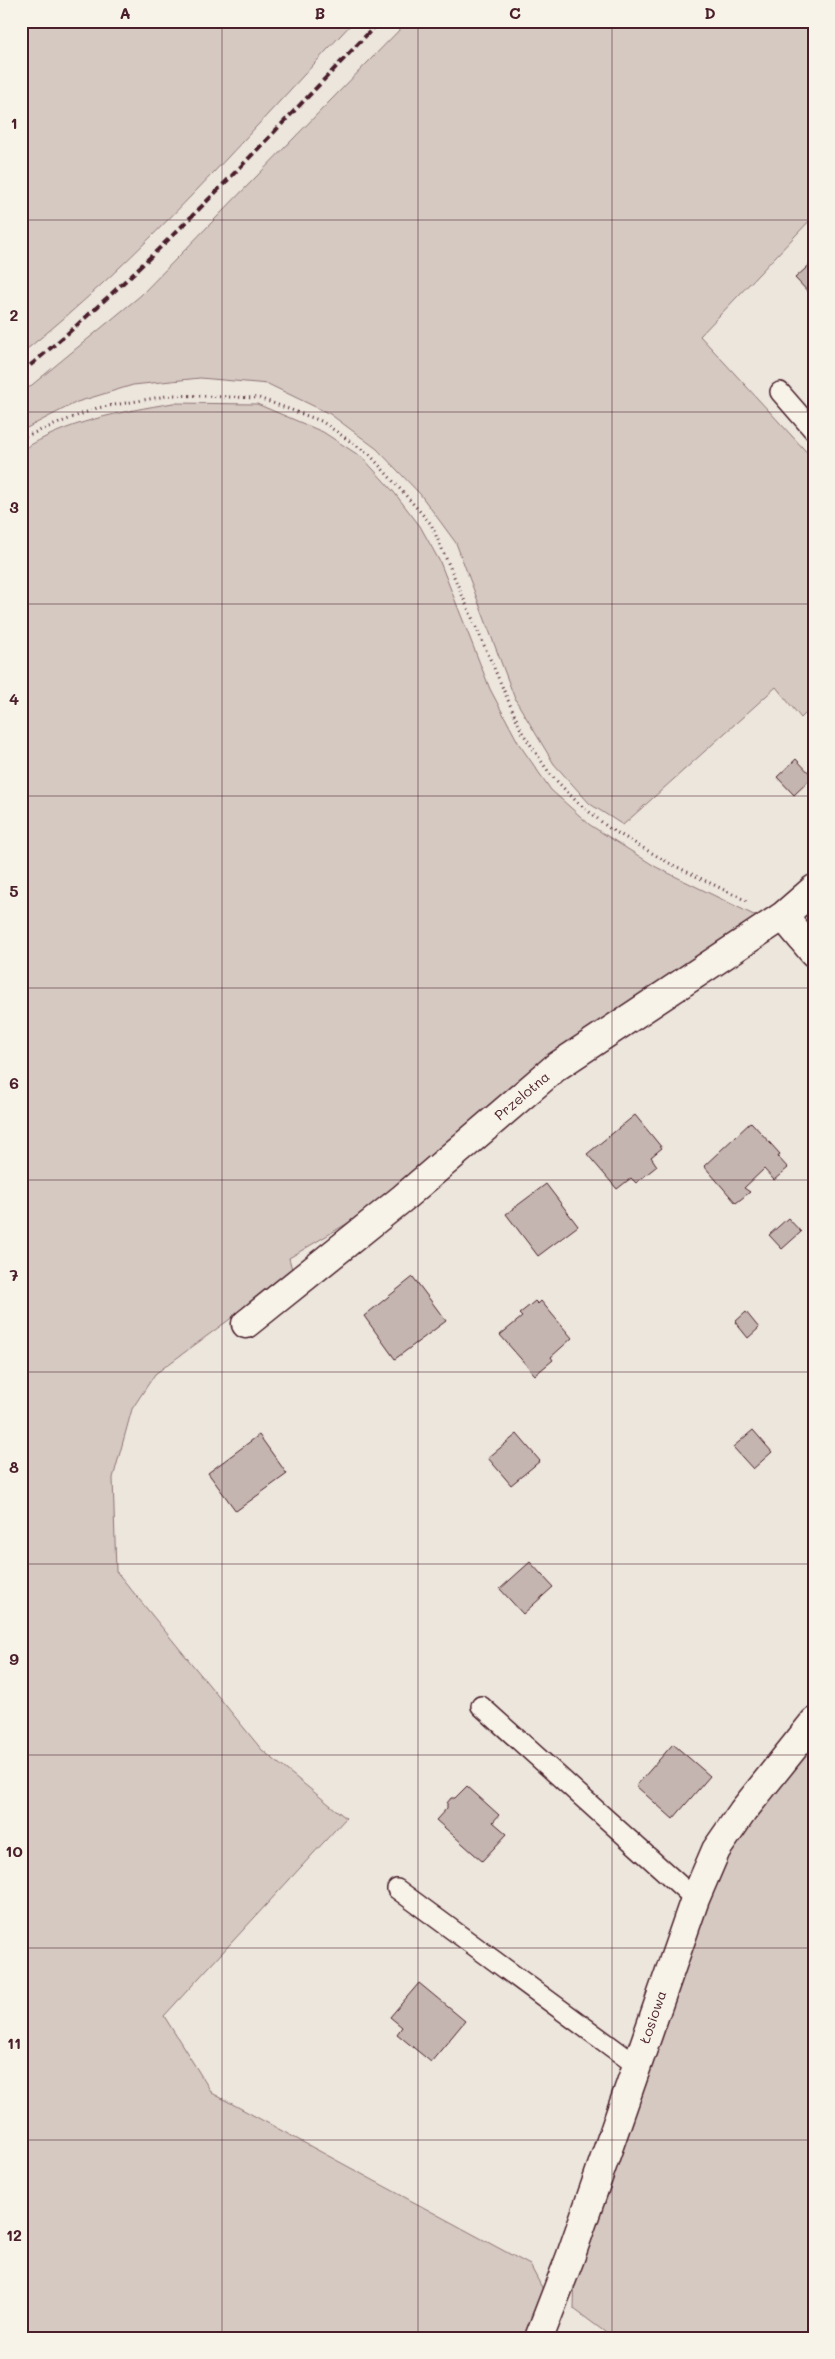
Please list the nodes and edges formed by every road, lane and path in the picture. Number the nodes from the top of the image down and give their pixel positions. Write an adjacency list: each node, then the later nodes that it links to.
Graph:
1 (780, 392): 2 (lane)
2 (814, 431)
3 (21, 438): 5 (path)
4 (814, 889): 5 (street, Przelotna)
5 (783, 916): 6 (street); 7 (street, Przelotna)
6 (814, 953)
7 (246, 1324)
8 (481, 1706): 11 (lane)
9 (814, 1722): 11 (street, Łosiowa)
10 (397, 1889): 12 (lane)
11 (694, 1899): 12 (street, Łosiowa)
12 (636, 2065): 13 (street, Łosiowa)
13 (539, 2338)

